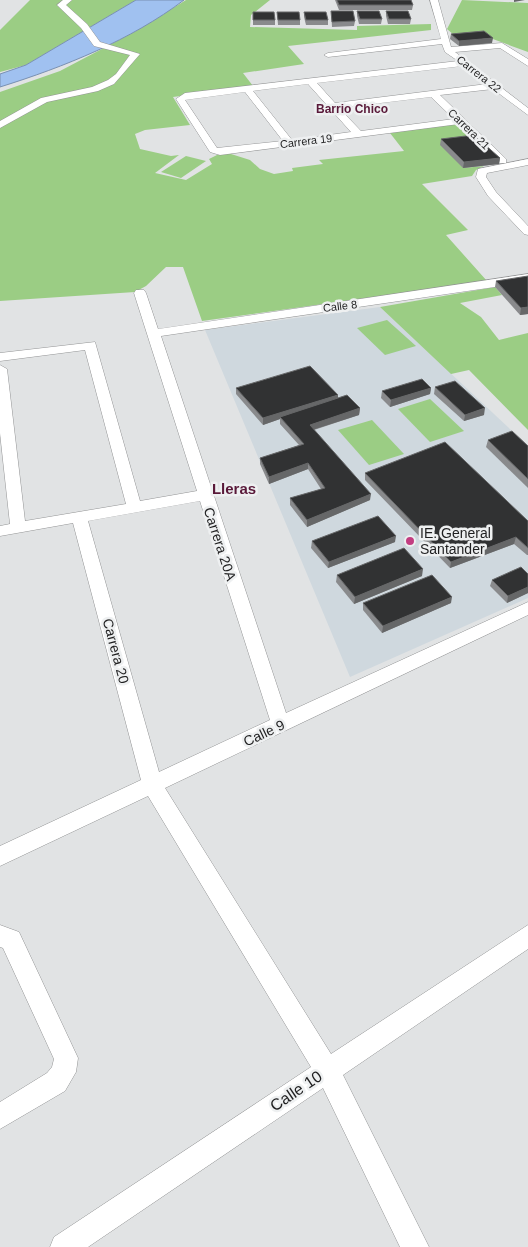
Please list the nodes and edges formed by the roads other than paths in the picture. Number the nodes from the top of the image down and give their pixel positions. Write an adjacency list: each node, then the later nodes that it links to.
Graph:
1 (68, 0): 18 (street)
2 (434, 0): 3 (street)
3 (446, 46): 4 (street); 5 (street, Carrera 22); 6 (street)
4 (336, 63)
5 (466, 63): 8 (street); 10 (street, Carrera 22)
6 (528, 63)
7 (342, 70): 8 (street)
8 (349, 77): 9 (street)
9 (310, 82): 11 (street); 15 (street)
10 (495, 86): 12 (street); 14 (street, Carrera 22)
11 (247, 89): 20 (street); 20 (street, Carrera 19)
12 (433, 94): 15 (street); 17 (street, Carrera 21)
13 (521, 95): 14 (street)
14 (508, 96): 16 (street, Carrera 22)
15 (333, 106): 19 (street)
16 (528, 112)
17 (461, 121): 19 (street, Carrera 19); 22 (street, Carrera 21)
18 (0, 125)
19 (358, 134): 20 (street, Carrera 19)
20 (290, 143)
21 (528, 162): 22 (street)
22 (506, 165): 23 (street, Carrera 21)
23 (528, 232)
24 (528, 278): 26 (street, Calle 8)
25 (140, 292): 26 (street, Carrera 20A)
26 (152, 334): 29 (street, Carrera 20A)
27 (0, 357): 30 (street)
28 (0, 369): 32 (street)
29 (204, 495): 30 (street); 35 (street, Carrera 20A)
30 (134, 506): 31 (street)
31 (79, 518): 32 (street); 36 (street, Carrera 20)
32 (18, 528): 33 (street)
33 (0, 531)
34 (528, 608): 35 (street, Calle 9)
35 (281, 725): 36 (street, Calle 9)
36 (152, 784): 37 (street, Calle 9); 40 (street, Carrera 20)
37 (0, 856)
38 (0, 936): 41 (street)
39 (528, 936): 40 (street, Calle 10)
40 (327, 1070): 42 (street, Calle 10); 43 (street, Carrera 20)
41 (0, 1116)
42 (64, 1247)
43 (415, 1247)

